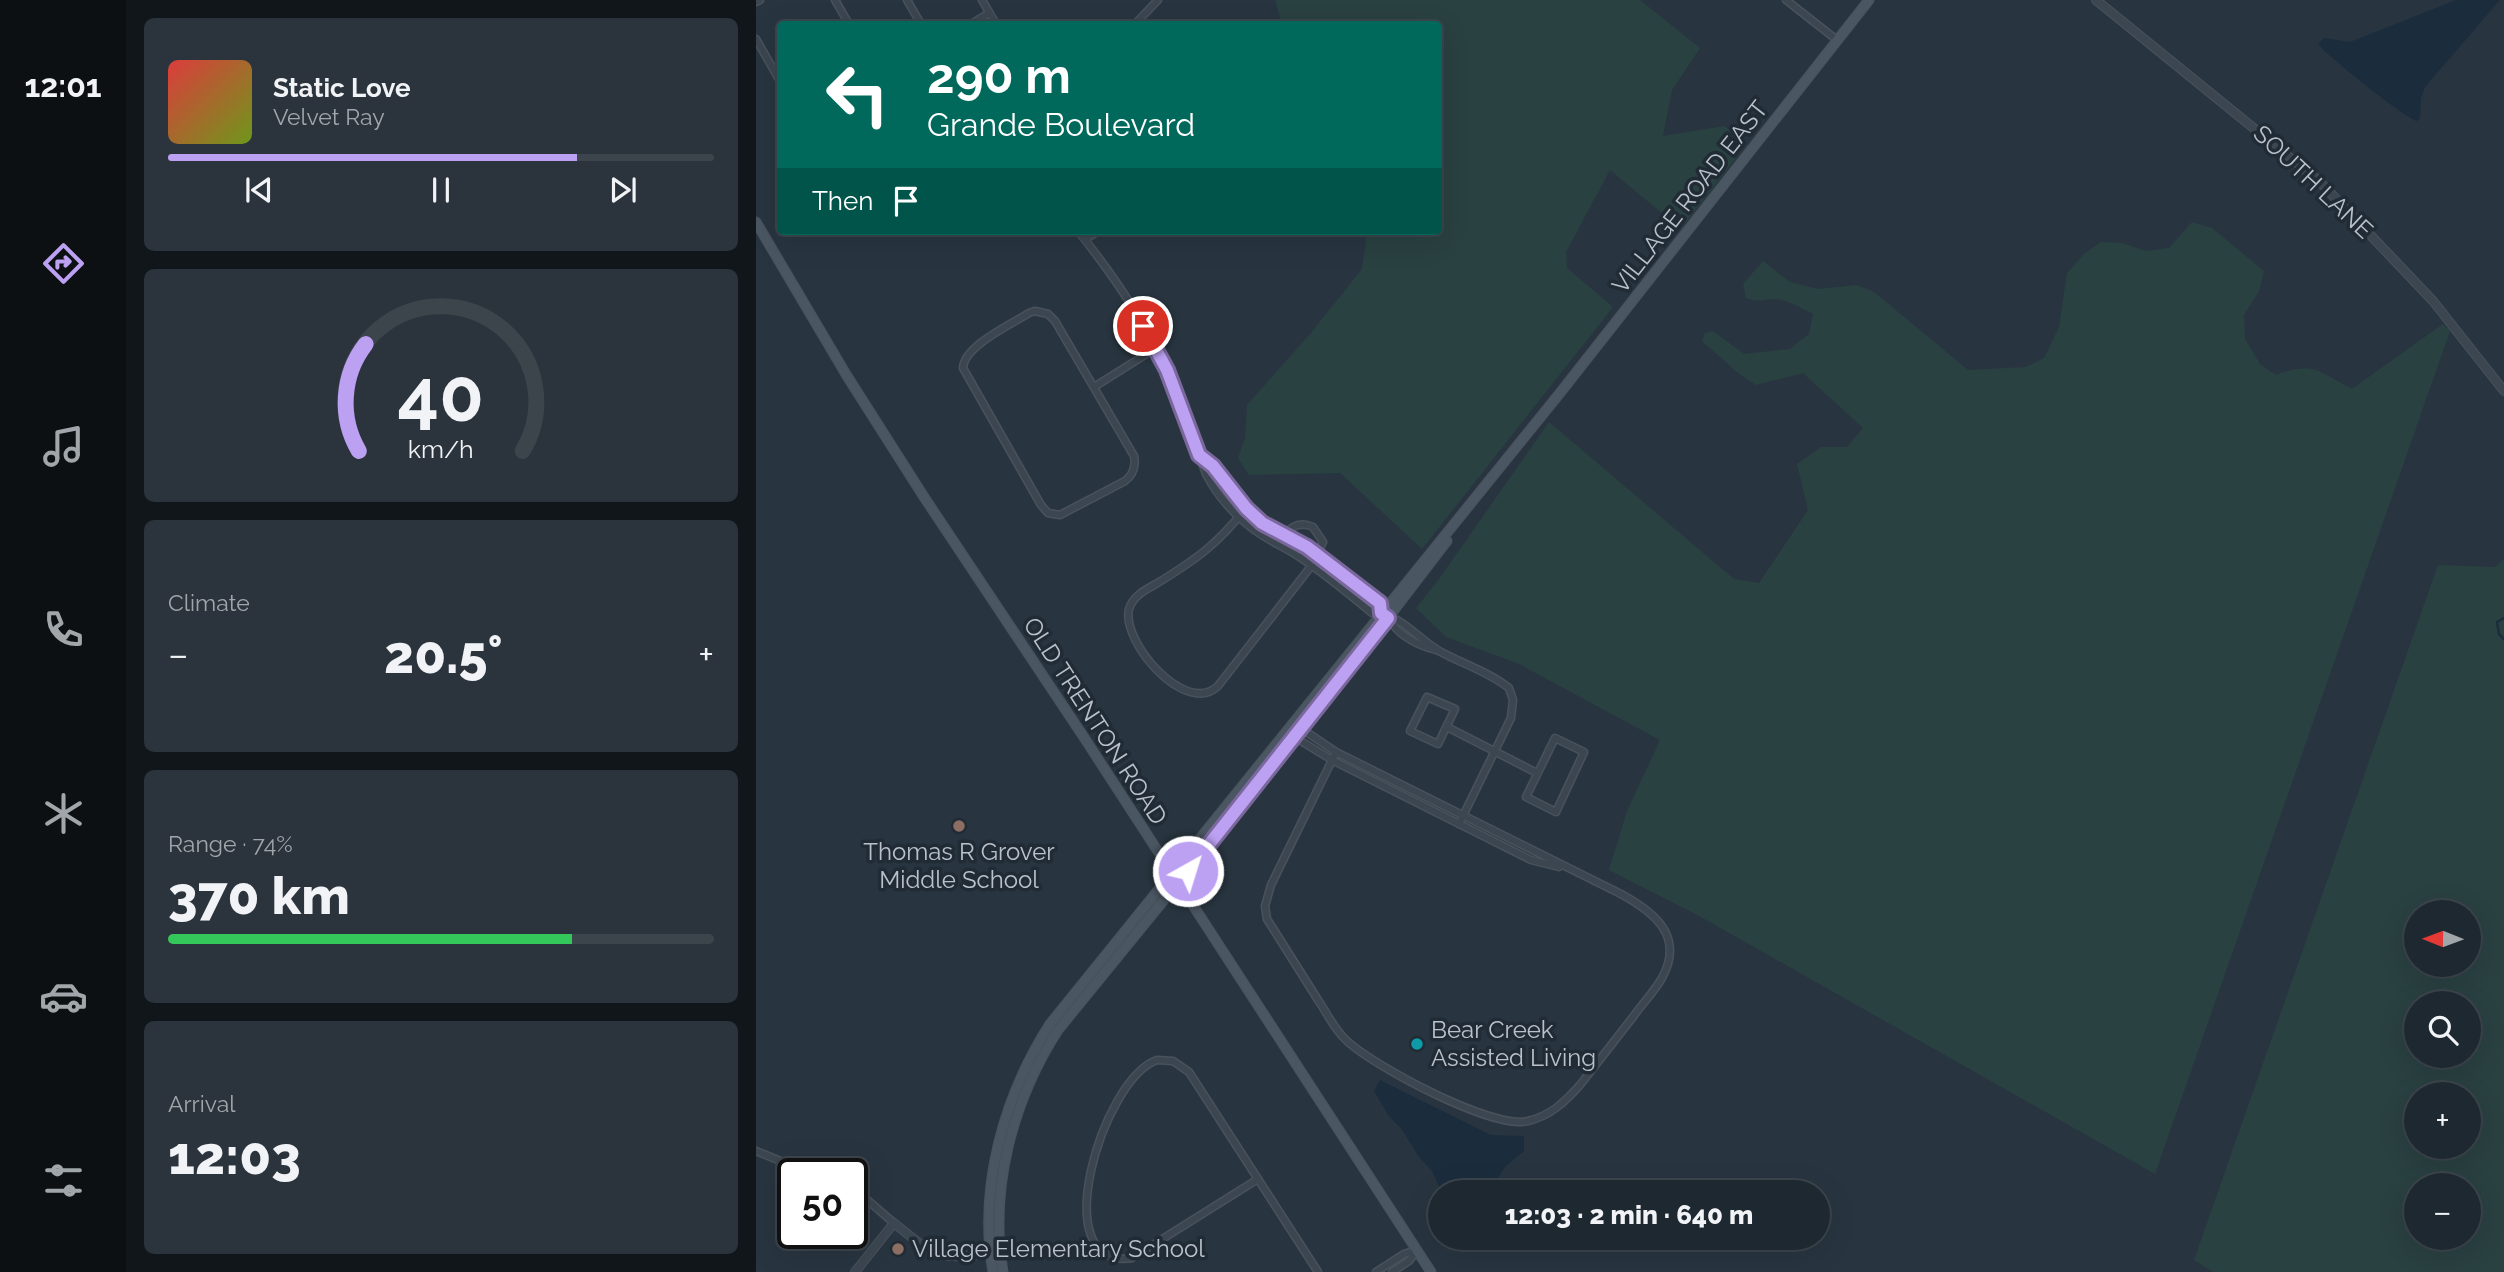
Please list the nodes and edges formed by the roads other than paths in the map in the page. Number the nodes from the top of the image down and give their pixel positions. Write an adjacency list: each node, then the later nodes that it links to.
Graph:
1 (835, 0): 9 (street)
2 (907, 0): 10 (street)
3 (982, 0): 8 (street)
4 (1158, 0): 13 (street)
5 (1786, 0): 15 (street)
6 (1869, 0): 15 (main road, VILLAGE ROAD EAST)
7 (2096, 0): 23 (street, SOUTH LANE)
8 (989, 13): 11 (street); 12 (street)
9 (847, 21)
10 (919, 21)
11 (976, 21)
12 (994, 21)
13 (1138, 21)
14 (756, 39): 16 (street)
15 (1838, 40): 31 (main road, VILLAGE ROAD EAST)
16 (777, 76)
17 (756, 222): 44 (main road, OLD TRENTON ROAD)
18 (1081, 235): 20 (street)
19 (1093, 235): 20 (street)
20 (1085, 240): 21 (street)
21 (1156, 348): 22 (street); 24 (street)
22 (1094, 387): 22 (street)
23 (2504, 391)
24 (1199, 455): 25 (street); 26 (street)
25 (1246, 508): 26 (street); 27 (street)
26 (1238, 517): 28 (street); 30 (street)
27 (1283, 536): 28 (street); 29 (street); 29 (street)
28 (1278, 543): 30 (street)
29 (1317, 557): 30 (street); 31 (street)
30 (1312, 565): 31 (street)
31 (1385, 616): 32 (street); 32 (street); 33 (main road, VILLAGE ROAD EAST); 35 (main road, VILLAGE ROAD EAST)
32 (1438, 650): 37 (street)
33 (1291, 726): 35 (street); 36 (street); 44 (main road, VILLAGE ROAD EAST)
34 (1447, 727): 34 (street); 37 (street)
35 (1302, 729): 36 (main road, VILLAGE ROAD EAST); 38 (street)
36 (1296, 738): 39 (street); 45 (main road, VILLAGE ROAD EAST)
37 (1494, 751): 40 (street); 41 (street)
38 (1336, 752): 39 (street); 41 (street)
39 (1332, 760): 42 (street); 43 (street)
40 (1537, 773): 40 (street)
41 (1463, 815): 42 (street); 43 (street)
42 (1459, 824): 43 (street)
43 (1571, 870)
44 (1172, 875): 45 (main road, OLD TRENTON ROAD); 53 (main road, VILLAGE ROAD EAST)
45 (1178, 883): 51 (main road, OLD TRENTON ROAD); 52 (main road, VILLAGE ROAD EAST)
46 (756, 1152): 47 (street)
47 (777, 1160)
48 (1258, 1179): 48 (street); 57 (street)
49 (868, 1201): 50 (street)
50 (894, 1223): 53 (street); 54 (street)
51 (1417, 1250): 58 (street); 59 (street); 60 (main road, OLD TRENTON ROAD)
52 (1000, 1252): 53 (street); 56 (main road, VILLAGE ROAD EAST)
53 (990, 1253): 55 (main road, VILLAGE ROAD EAST)
54 (855, 1272)
55 (993, 1272)
56 (1003, 1272)
57 (1318, 1272)
58 (1376, 1272)
59 (1392, 1272)
60 (1431, 1272)

